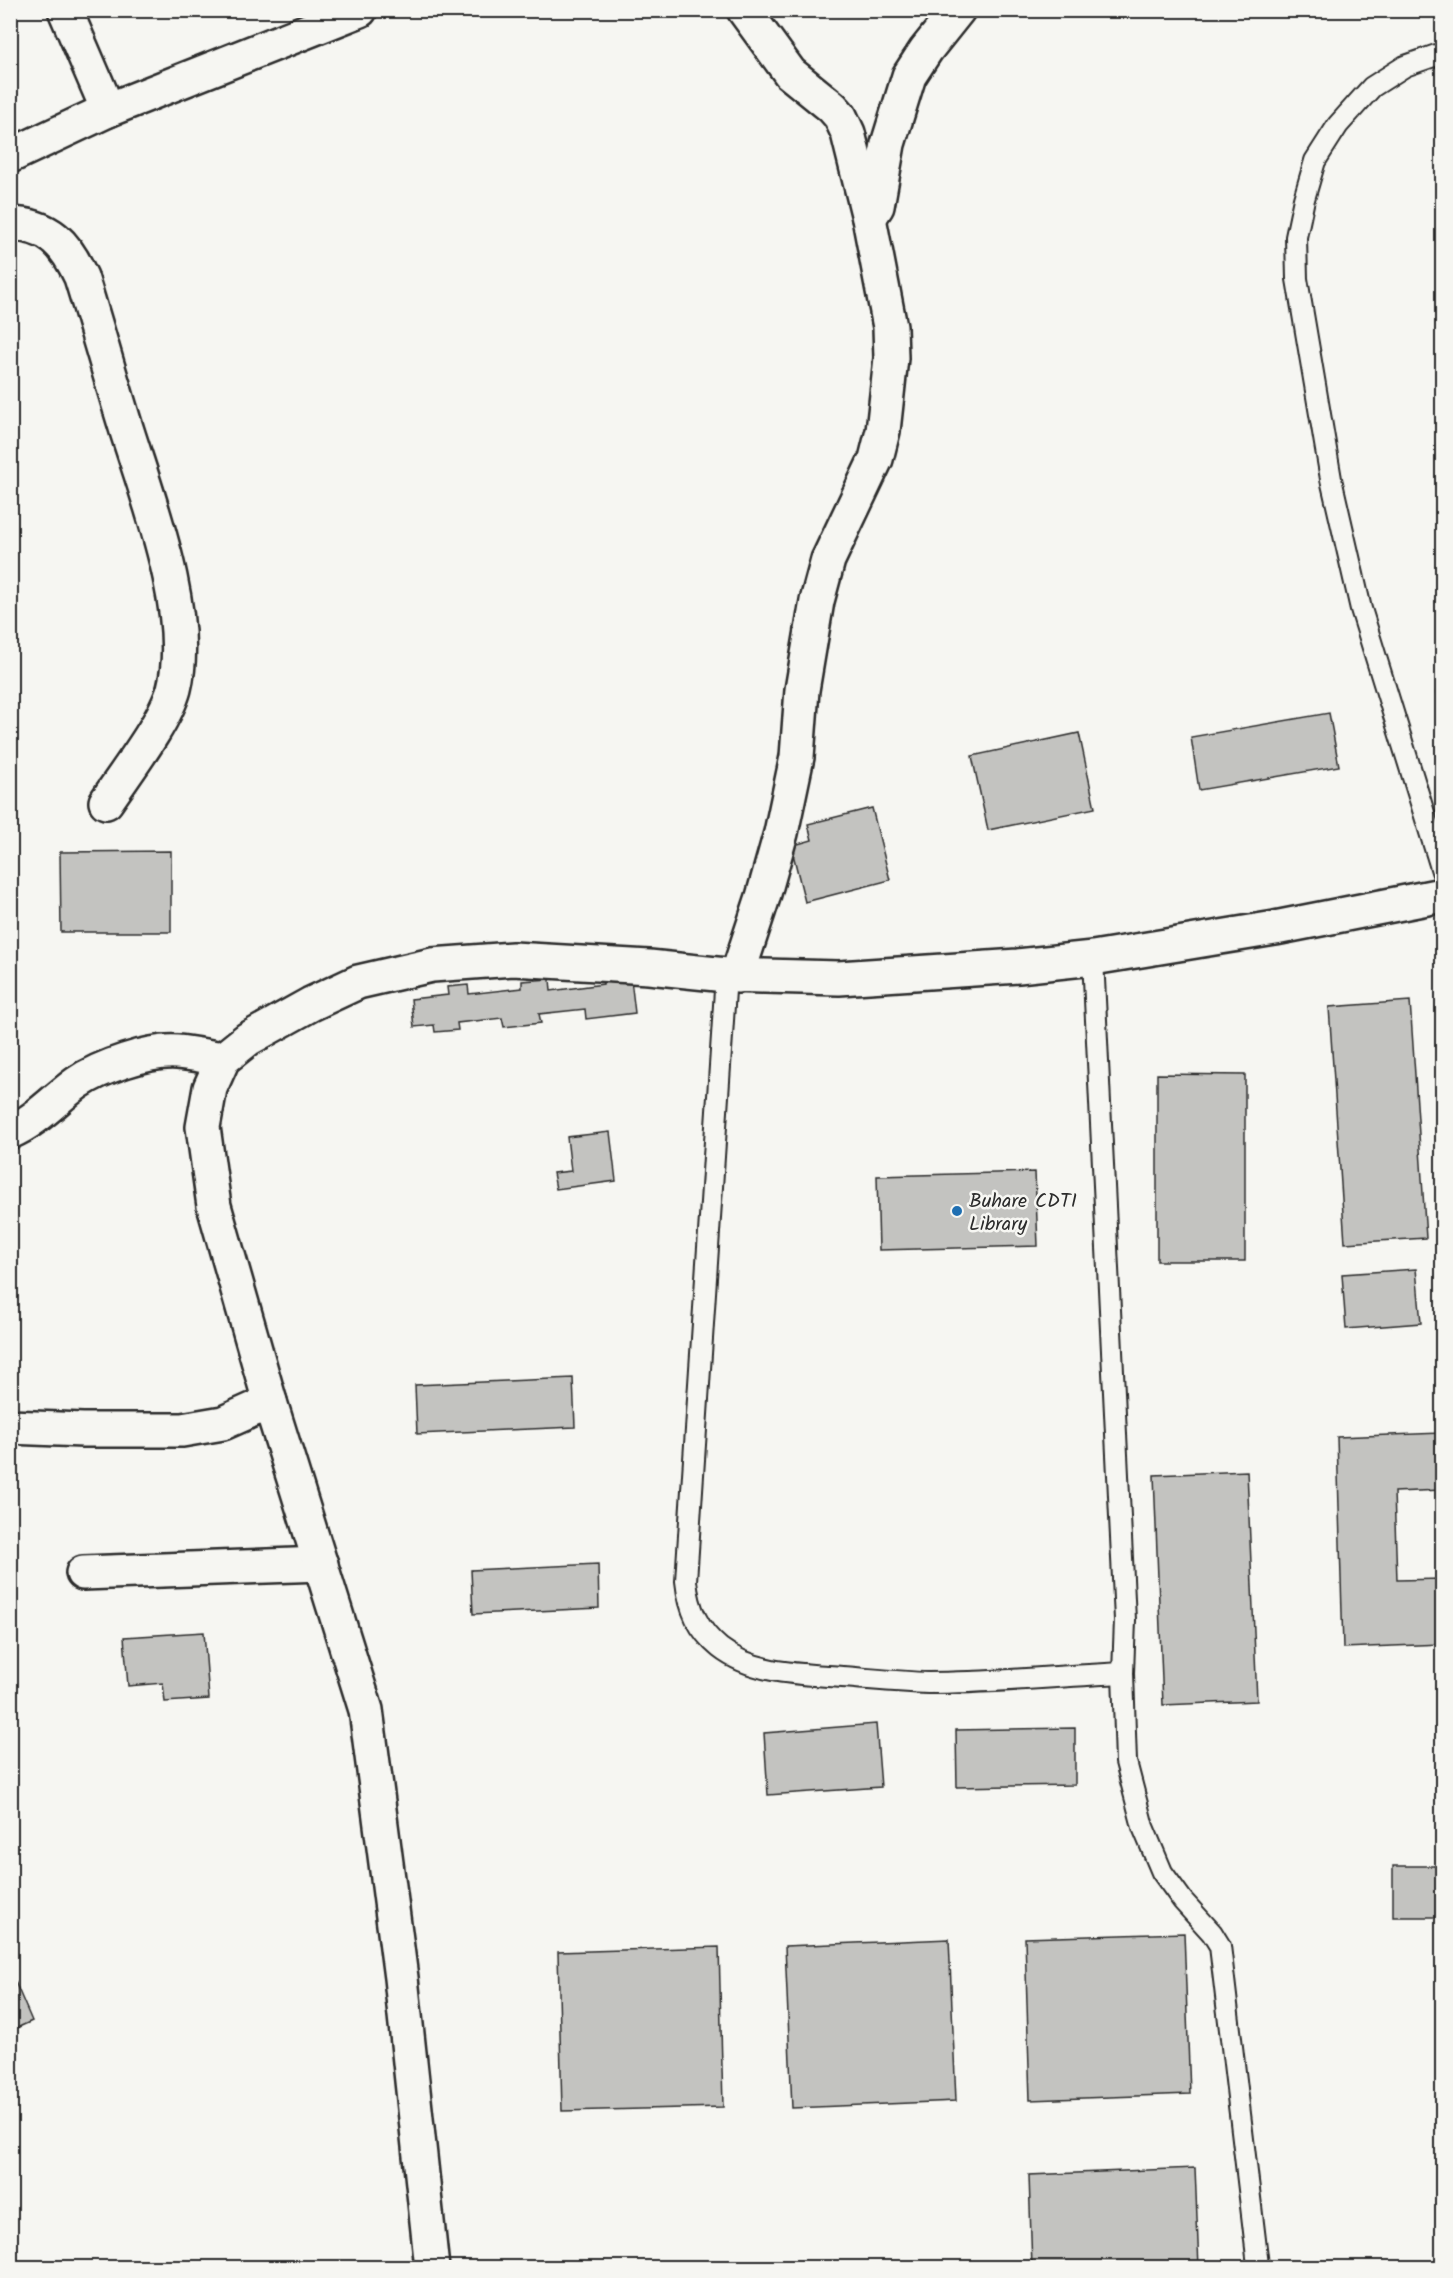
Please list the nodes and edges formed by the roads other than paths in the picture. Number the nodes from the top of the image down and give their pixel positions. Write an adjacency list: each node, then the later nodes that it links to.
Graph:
1 (65, 10): 6 (street)
2 (360, 10): 6 (street)
3 (744, 10): 8 (street)
4 (958, 10): 8 (street)
5 (1443, 52): 11 (lane)
6 (108, 110): 7 (street)
7 (10, 156)
8 (869, 218): 14 (street)
9 (10, 224): 10 (street)
10 (106, 802)
11 (1443, 871)
12 (1443, 895): 13 (street)
13 (1093, 958): 14 (street); 21 (lane)
14 (731, 976): 15 (street); 21 (lane)
15 (223, 1059): 16 (street); 17 (street)
16 (10, 1132)
17 (270, 1402): 18 (street); 19 (street)
18 (10, 1427)
19 (321, 1564): 20 (street); 23 (street)
20 (83, 1573)
21 (1123, 1673): 22 (lane)
22 (1258, 2265)
23 (432, 2268)

